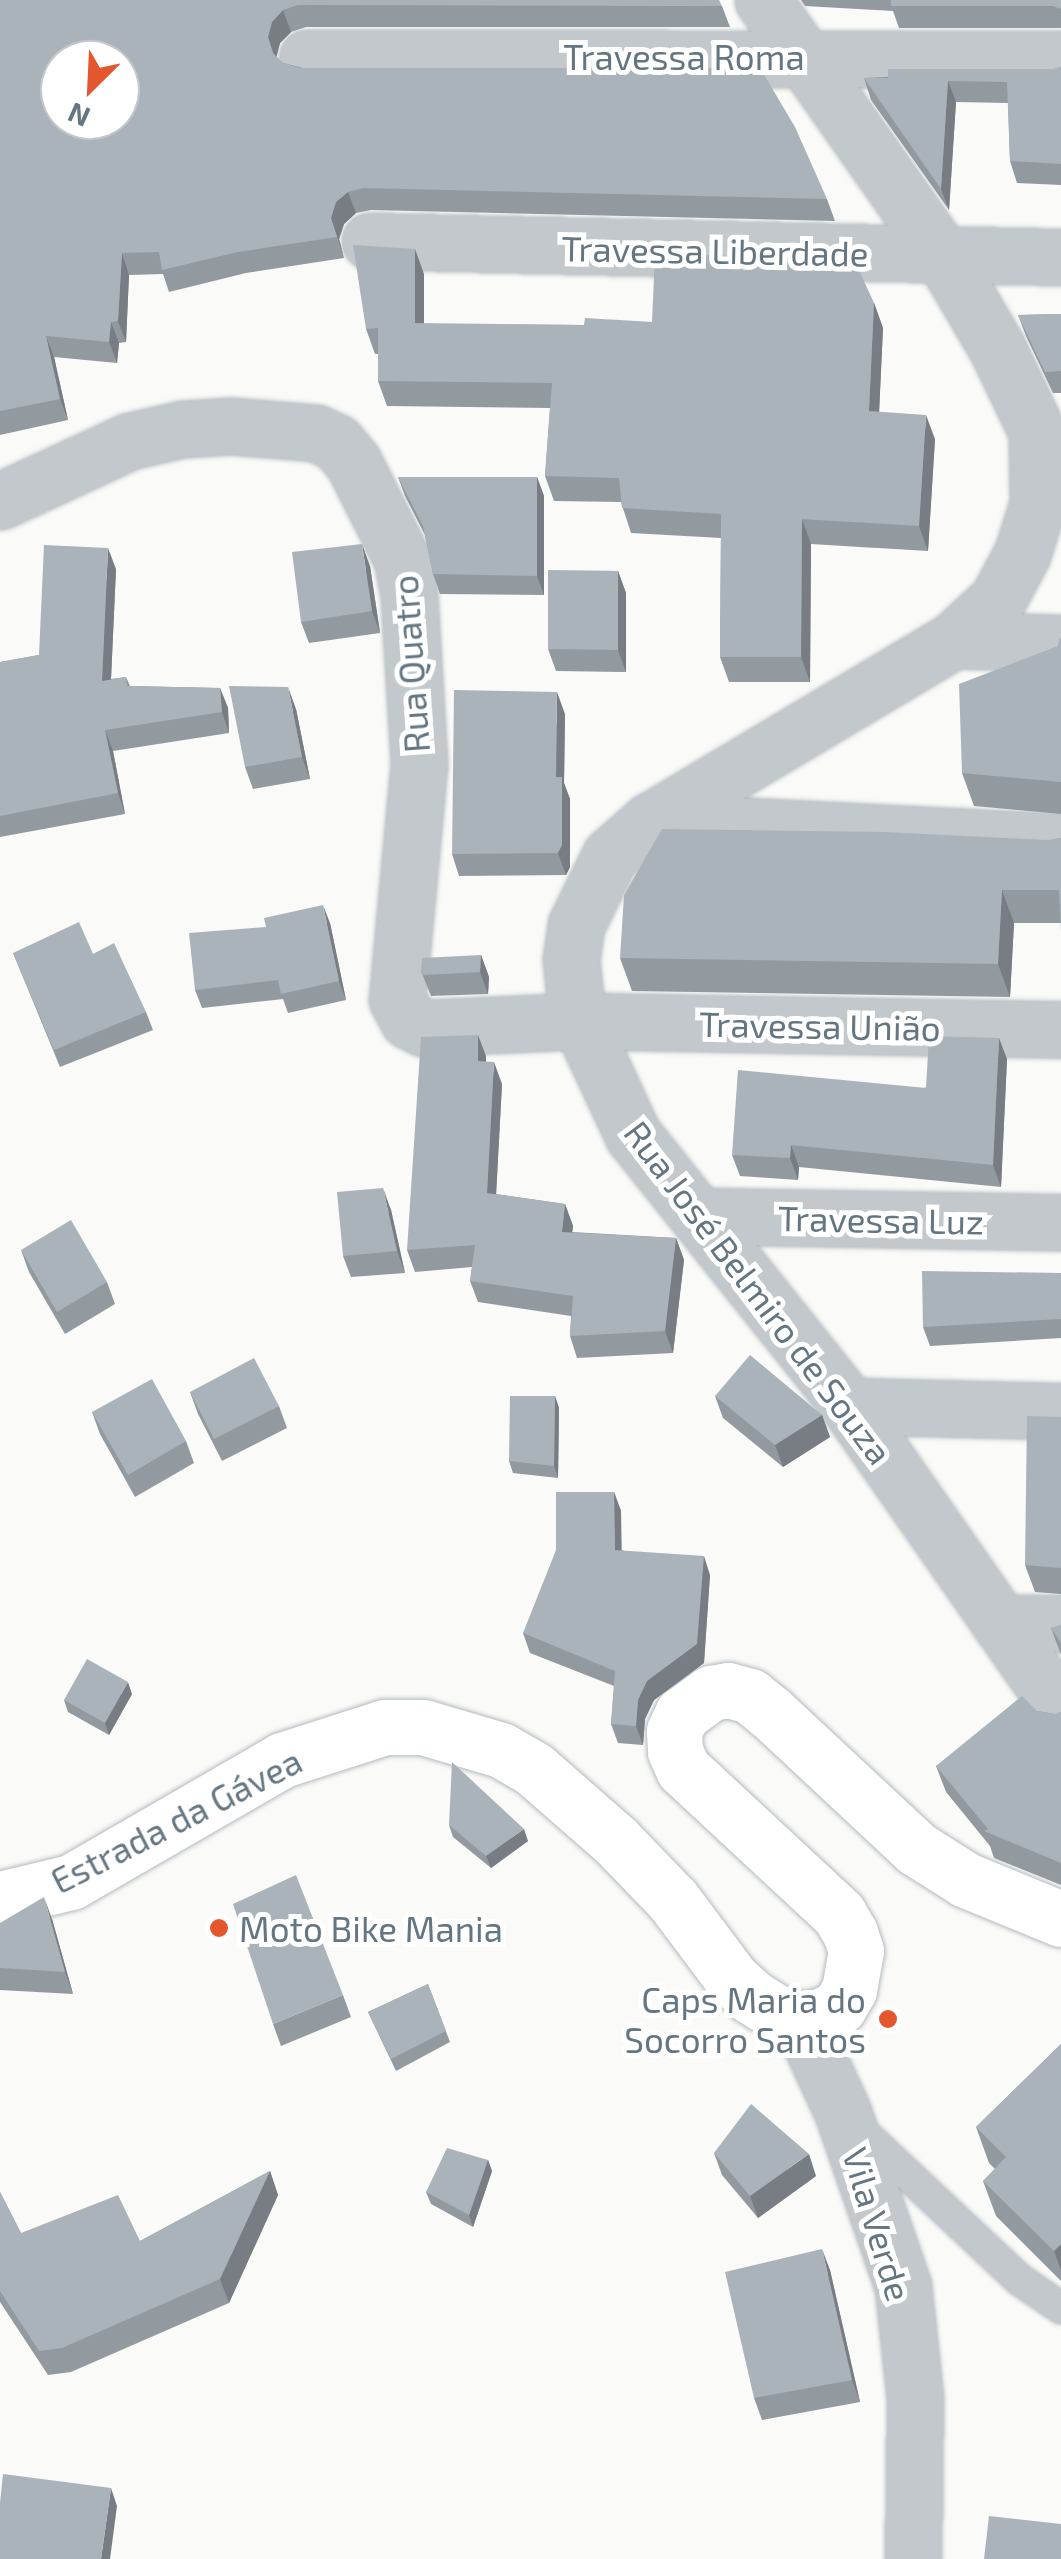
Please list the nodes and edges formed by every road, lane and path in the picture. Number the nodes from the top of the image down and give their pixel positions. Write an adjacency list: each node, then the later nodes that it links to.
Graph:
1 (762, 0): 2 (street, Rua José Belmiro de Souza)
2 (800, 56): 3 (street, Travessa Roma); 4 (street, Travessa Roma); 6 (street, Rua José Belmiro de Souza)
3 (307, 58)
4 (1061, 59)
5 (370, 241): 6 (street, Travessa Liberdade)
6 (943, 256): 7 (street, Travessa Liberdade); 8 (street, Rua José Belmiro de Souza)
7 (1061, 257)
8 (1049, 432): 10 (street, Rua José Belmiro de Souza)
9 (0, 501): 14 (street, Rua Quatro)
10 (954, 640): 11 (street); 12 (street, Rua José Belmiro de Souza)
11 (1061, 643)
12 (650, 821): 13 (street); 14 (street, Rua José Belmiro de Souza)
13 (1061, 842)
14 (580, 1021): 15 (street, Travessa União); 16 (street, Rua José Belmiro de Souza)
15 (1061, 1029)
16 (700, 1216): 17 (street, Travessa Luz); 18 (street, Rua José Belmiro de Souza)
17 (1061, 1222)
18 (849, 1406): 19 (street); 20 (street, Rua José Belmiro de Souza)
19 (1061, 1411)
20 (1000, 1623): 21 (street); 22 (street, Rua José Belmiro de Souza)
21 (1061, 1623)
22 (1061, 1710)
23 (0, 1899): 25 (street, Estrada da Gávea)
24 (1061, 1919): 25 (street)
25 (800, 2020): 26 (street, Vila Verde)
26 (842, 2113): 27 (lane); 28 (street, Vila Verde)
27 (1061, 2308)
28 (913, 2559)

